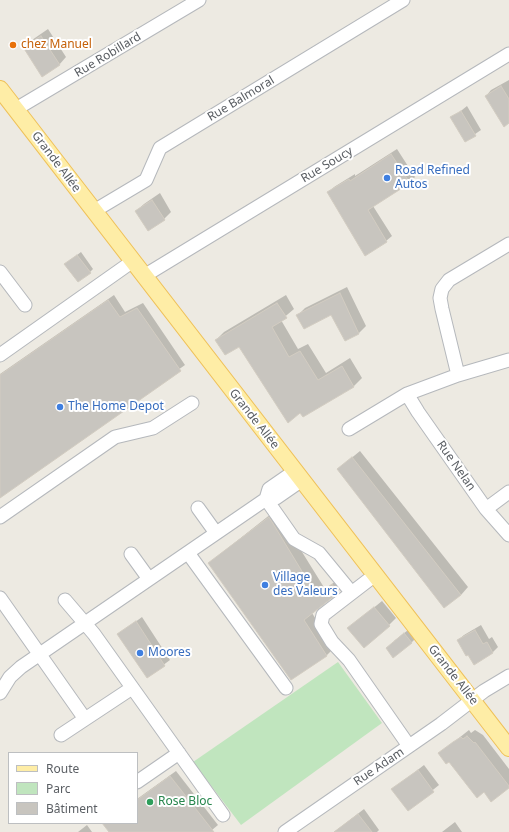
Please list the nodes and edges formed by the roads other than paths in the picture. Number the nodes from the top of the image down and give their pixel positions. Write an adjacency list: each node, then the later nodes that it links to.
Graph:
1 (199, 0): 5 (street, Rue Robillard)
2 (404, 0): 6 (street, Rue Balmoral)
3 (509, 54): 10 (street, Rue Soucy)
4 (0, 89): 5 (main road, Grande Allée)
5 (16, 109): 6 (main road, Grande Allée)
6 (94, 211): 8 (main road, Grande Allée)
7 (509, 244): 14 (street)
8 (132, 261): 10 (main road, Grande Allée); 12 (street)
9 (0, 272): 11 (street)
10 (144, 276): 18 (main road, Grande Allée)
11 (25, 305)
12 (0, 355)
13 (509, 360): 14 (street)
14 (458, 376): 15 (street)
15 (407, 394): 17 (street); 22 (street, Rue Nelan)
16 (192, 403): 23 (street)
17 (349, 428)
18 (298, 476): 20 (street); 28 (main road, Grande Allée)
19 (509, 492): 22 (street)
20 (266, 499): 24 (street); 30 (street)
21 (198, 508): 24 (street)
22 (486, 509): 25 (street, Rue Nelan)
23 (0, 517)
24 (216, 533): 26 (street)
25 (509, 535)
26 (188, 553): 29 (street); 37 (street)
27 (131, 554): 29 (street)
28 (375, 575): 30 (street); 39 (main road, Grande Allée)
29 (149, 580): 33 (street)
30 (352, 592): 42 (street)
31 (0, 598): 34 (street)
32 (65, 600): 33 (street)
33 (85, 624): 34 (street); 36 (street)
34 (39, 656): 38 (street); 40 (street)
35 (509, 676): 39 (street, Rue Adam)
36 (132, 688): 40 (street); 44 (street)
37 (286, 688)
38 (0, 693)
39 (472, 700): 42 (street, Rue Adam); 43 (main road, Grande Allée)
40 (86, 719): 41 (street)
41 (61, 735)
42 (409, 746): 47 (street, Rue Adam)
43 (509, 748)
44 (178, 753): 45 (street); 46 (street)
45 (138, 781)
46 (223, 815)
47 (285, 832)

